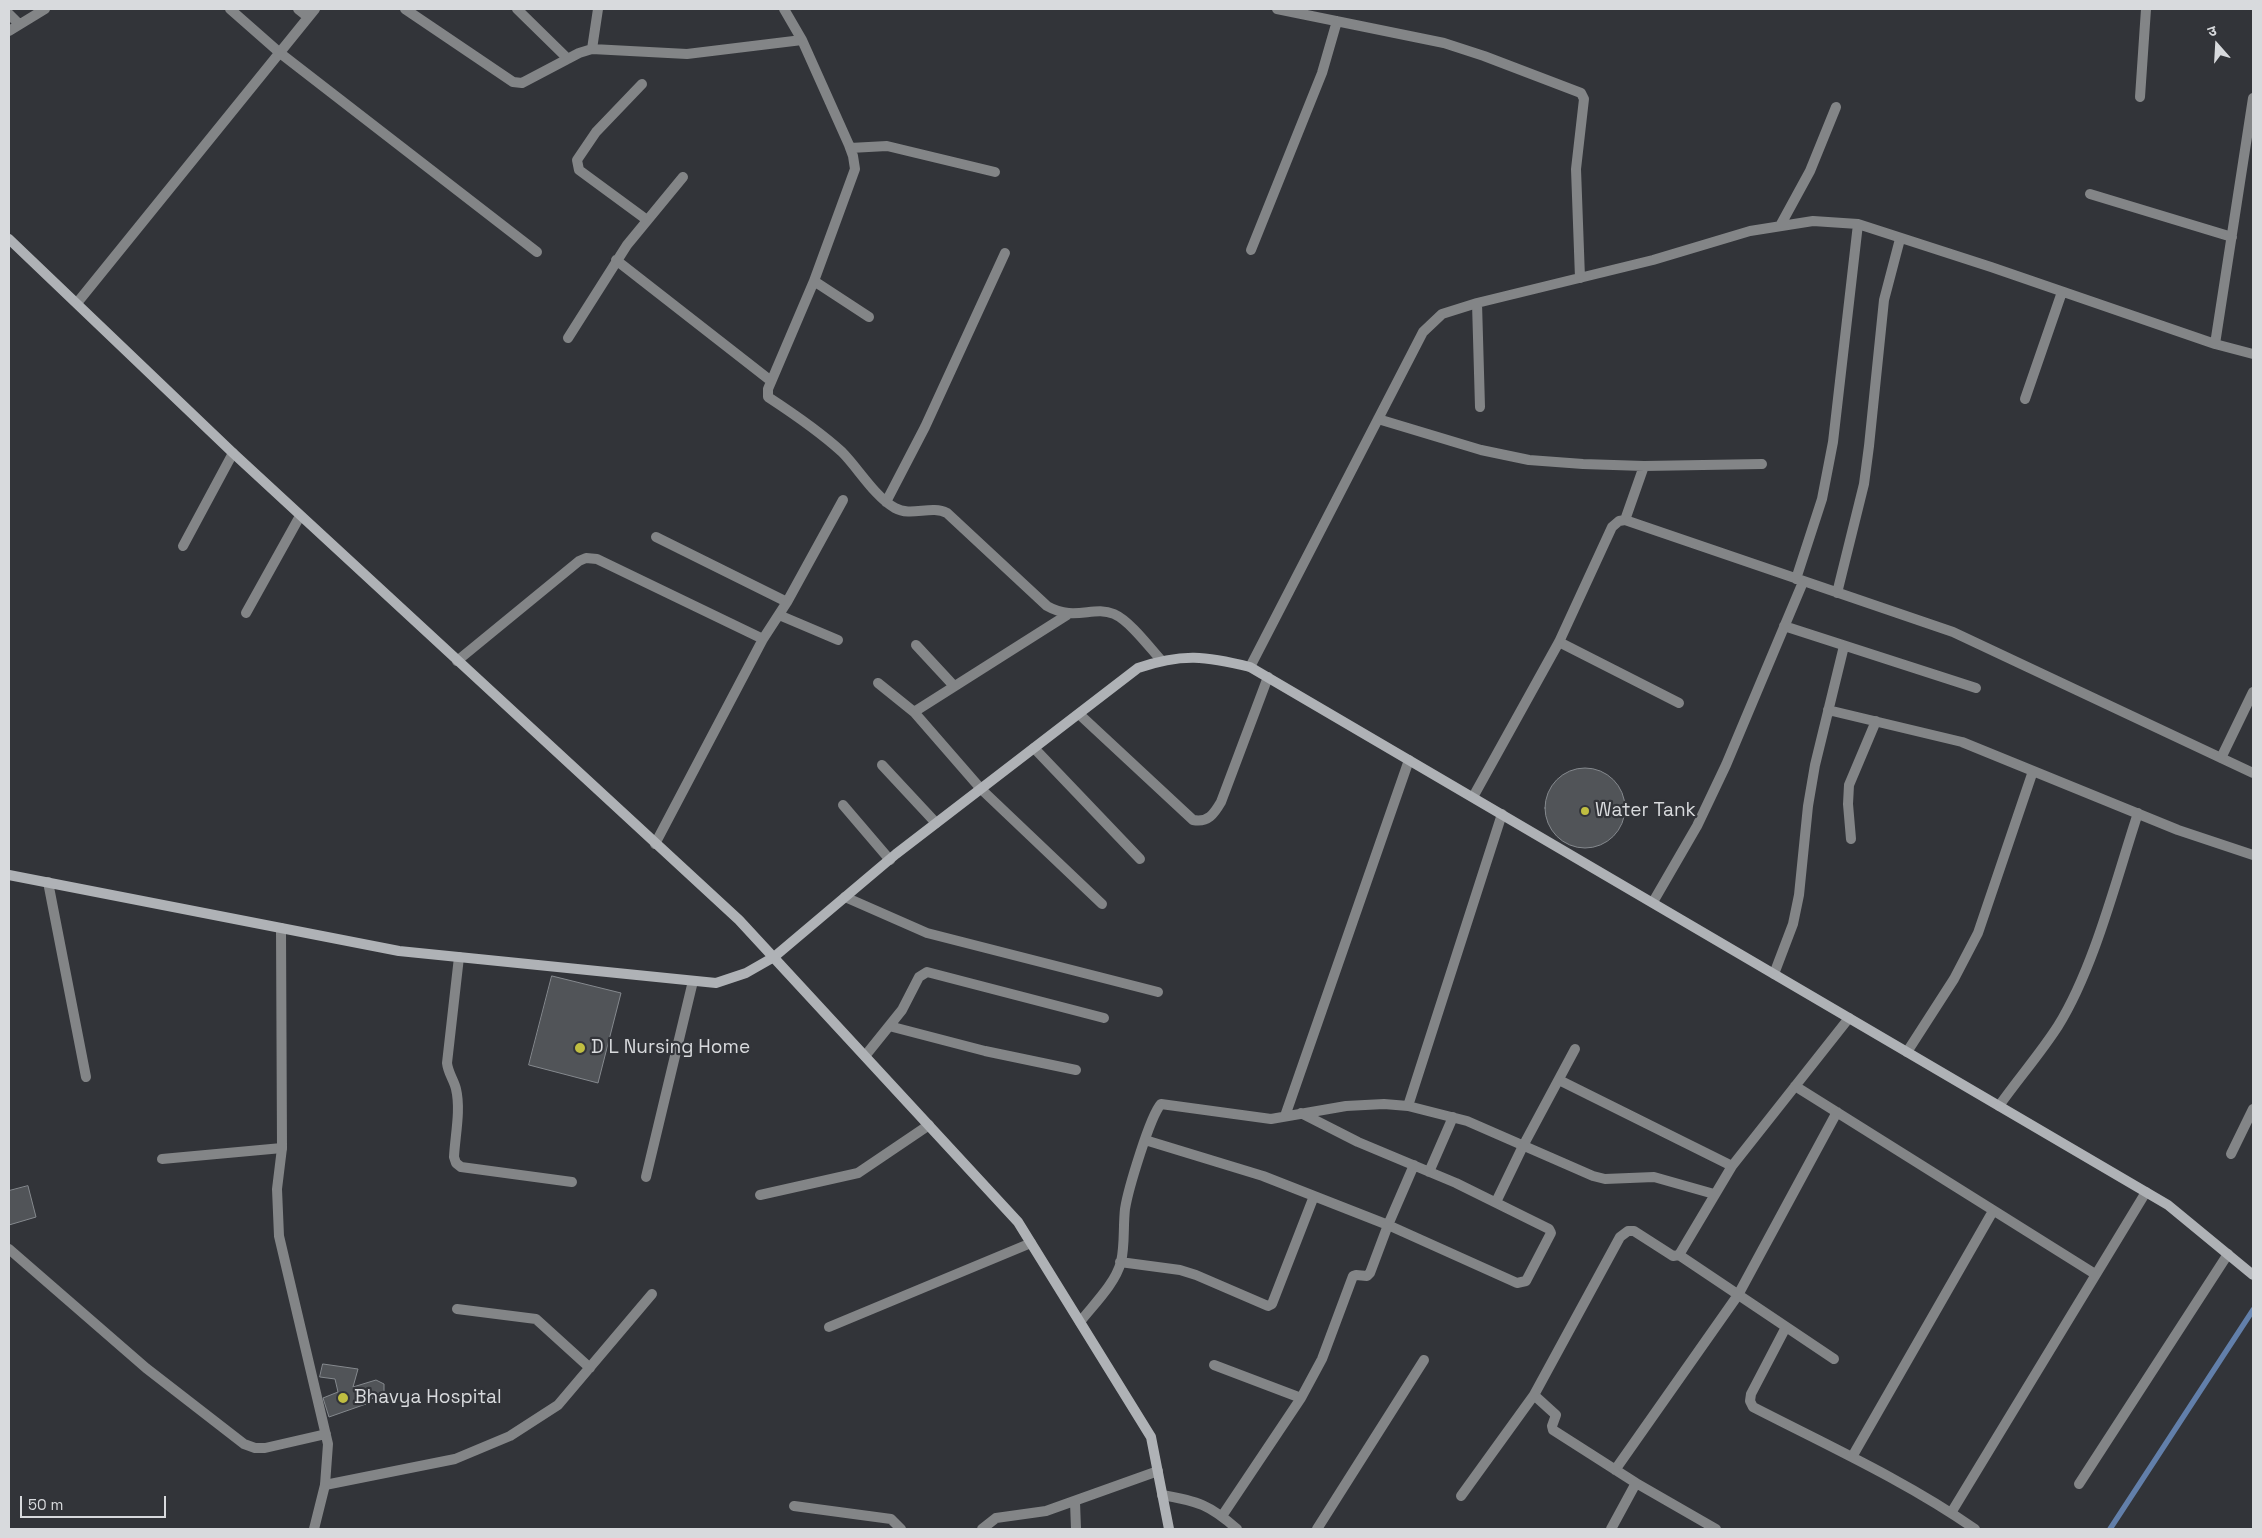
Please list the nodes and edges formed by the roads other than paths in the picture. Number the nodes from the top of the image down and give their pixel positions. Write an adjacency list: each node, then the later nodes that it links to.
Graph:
1 (45, 9): 13 (street)
2 (230, 9): 17 (street)
3 (298, 9): 10 (street)
4 (405, 9): 18 (street)
5 (517, 9): 18 (street)
6 (598, 9): 16 (street)
7 (784, 9): 15 (street)
8 (1278, 9): 12 (street)
9 (2146, 9): 20 (street)
10 (312, 13): 17 (street)
11 (9, 14): 13 (street)
12 (1337, 21): 33 (street); 37 (street)
13 (19, 24): 14 (street)
14 (9, 31)
15 (802, 40): 16 (street); 23 (street)
16 (592, 49): 18 (street)
17 (280, 53): 34 (street); 40 (street)
18 (568, 59)
19 (642, 84): 27 (street)
20 (2140, 97)
21 (2253, 98): 30 (street)
22 (1836, 107): 29 (street)
23 (850, 148): 24 (street); 38 (street)
24 (995, 172)
25 (683, 177): 27 (street)
26 (2090, 194): 30 (street)
27 (647, 220): 36 (street)
28 (1858, 224): 29 (street); 31 (street); 59 (street)
29 (1780, 226): 37 (street)
30 (2232, 237): 44 (street)
31 (1900, 238): 39 (street); 60 (street)
32 (9, 239): 40 (street)
33 (1250, 250)
34 (536, 252)
35 (1005, 253): 54 (street)
36 (616, 260): 43 (street); 46 (street)
37 (1580, 278): 41 (street)
38 (814, 281): 42 (street); 46 (street)
39 (2062, 292): 44 (street); 47 (street)
40 (76, 303): 50 (street)
41 (1477, 303): 48 (street); 49 (street)
42 (869, 317)
43 (568, 338)
44 (2216, 344): 45 (street)
45 (2253, 354)
46 (771, 381): 54 (street)
47 (2025, 398)
48 (1480, 407)
49 (1378, 419): 52 (street); 73 (street)
50 (233, 453): 55 (street); 58 (street)
51 (1762, 464): 52 (street)
52 (1644, 466): 56 (street)
53 (843, 500): 61 (street)
54 (886, 502): 63 (street)
55 (300, 516): 62 (street); 72 (street)
56 (1625, 520): 59 (street); 68 (street)
57 (656, 537): 61 (street)
58 (183, 546)
59 (1799, 580): 60 (street); 65 (street)
60 (1837, 593): 85 (street)
61 (787, 602): 64 (street)
62 (246, 613)
63 (1068, 614): 71 (street); 76 (street)
64 (779, 615): 66 (street); 67 (street)
65 (1784, 626): 70 (street); 104 (street)
66 (763, 639): 72 (street); 97 (street)
67 (838, 640)
68 (1559, 642): 79 (street); 91 (street)
69 (916, 645): 76 (street)
70 (1844, 646): 77 (street); 80 (street)
71 (1161, 660): 73 (street); 82 (street)
72 (457, 661): 97 (street)
73 (1250, 666): 74 (street)
74 (1268, 677): 82 (street); 86 (street)
75 (878, 683): 81 (street)
76 (954, 686): 81 (street)
77 (1976, 688)
78 (2253, 692): 85 (street)
79 (1679, 703)
80 (1828, 710): 83 (street); 109 (street)
81 (914, 712): 90 (street)
82 (1079, 714): 84 (street)
83 (1876, 721): 88 (street); 96 (street)
84 (1034, 748): 90 (street); 99 (street)
85 (2221, 758): 89 (street)
86 (1410, 760): 91 (street); 127 (street)
87 (882, 765): 95 (street)
88 (2033, 771): 93 (street); 116 (street)
89 (2253, 773)
90 (981, 789): 95 (street); 105 (street)
91 (1473, 797): 94 (street)
92 (843, 805): 100 (street)
93 (2138, 813): 98 (street); 123 (street)
94 (1502, 814): 104 (street); 122 (street)
95 (936, 824): 100 (street)
96 (1851, 839)
97 (655, 844): 107 (street)
98 (2253, 855)
99 (1140, 859)
100 (890, 860): 103 (street)
101 (9, 875): 102 (street)
102 (48, 882): 106 (street); 119 (street)
103 (845, 898): 107 (street); 111 (street)
104 (1652, 902): 109 (street)
105 (1102, 904)
106 (281, 928): 108 (street); 132 (street)
107 (774, 957): 110 (street); 117 (street)
108 (459, 958): 110 (street); 139 (street)
109 (1774, 974): 113 (street)
110 (693, 981): 138 (street)
111 (1158, 992)
112 (1104, 1018): 114 (street)
113 (1849, 1018): 116 (street); 121 (street)
114 (889, 1026): 117 (street); 118 (street)
115 (1575, 1049): 120 (street)
116 (1907, 1052): 123 (street)
117 (865, 1056): 129 (street)
118 (1076, 1070)
119 (86, 1077)
120 (1558, 1080): 131 (street); 136 (street)
121 (1795, 1086): 125 (street); 136 (street)
122 (1408, 1106): 126 (street); 128 (street)
123 (1999, 1106): 140 (street)
124 (2253, 1109): 133 (street)
125 (1837, 1112): 145 (street); 155 (street)
126 (1302, 1113): 127 (street); 135 (street)
127 (1285, 1116): 130 (street)
128 (1453, 1117): 131 (street); 137 (street)
129 (929, 1125): 141 (street); 147 (street)
130 (1146, 1140): 143 (street); 151 (street)
131 (1523, 1146): 142 (street); 144 (street)
132 (282, 1148): 134 (street); 166 (street)
133 (2231, 1154)
134 (162, 1159)
135 (1414, 1165): 137 (street); 146 (street)
136 (1732, 1166): 142 (street)
137 (1429, 1172): 144 (street)
138 (646, 1177)
139 (572, 1182)
140 (2146, 1192): 149 (street); 152 (street)
141 (760, 1194)
142 (1714, 1194): 150 (street)
143 (1314, 1196): 146 (street); 151 (street)
144 (1496, 1202): 146 (street)
145 (1993, 1211): 152 (street); 167 (street)
146 (1388, 1225): 165 (street)
147 (1031, 1243): 157 (street); 158 (street)
148 (9, 1249): 166 (street)
149 (2228, 1254): 153 (street); 171 (street)
150 (1679, 1255): 155 (street); 164 (street)
151 (1120, 1262): 157 (street)
152 (2095, 1274): 177 (street)
153 (2253, 1275)
154 (652, 1294): 163 (street)
155 (1738, 1295): 159 (street); 168 (street)
156 (457, 1309): 163 (street)
157 (1080, 1322): 169 (street)
158 (829, 1327)
159 (1786, 1327): 160 (street); 167 (street)
160 (1834, 1359)
161 (1424, 1360): 185 (street)
162 (1214, 1365): 165 (street)
163 (590, 1368): 172 (street)
164 (1534, 1395): 168 (street); 174 (street)
165 (1301, 1398): 178 (street)
166 (326, 1434): 172 (street)
167 (1852, 1458): 177 (street)
168 (1615, 1470): 170 (street)
169 (1158, 1471): 173 (street); 175 (street)
170 (1636, 1483): 186 (street); 187 (street)
171 (2079, 1484)
172 (325, 1485): 179 (street)
173 (1162, 1494): 178 (street); 183 (street)
174 (1461, 1496)
175 (1075, 1502): 181 (street); 182 (street)
176 (794, 1506): 180 (street)
177 (1951, 1512): 188 (street)
178 (1222, 1516): 184 (street)
179 (314, 1529)
180 (901, 1529)
181 (982, 1529)
182 (1076, 1529)
183 (1169, 1529)
184 (1237, 1529)
185 (1318, 1529)
186 (1611, 1529)
187 (1716, 1529)
188 (1975, 1529)

